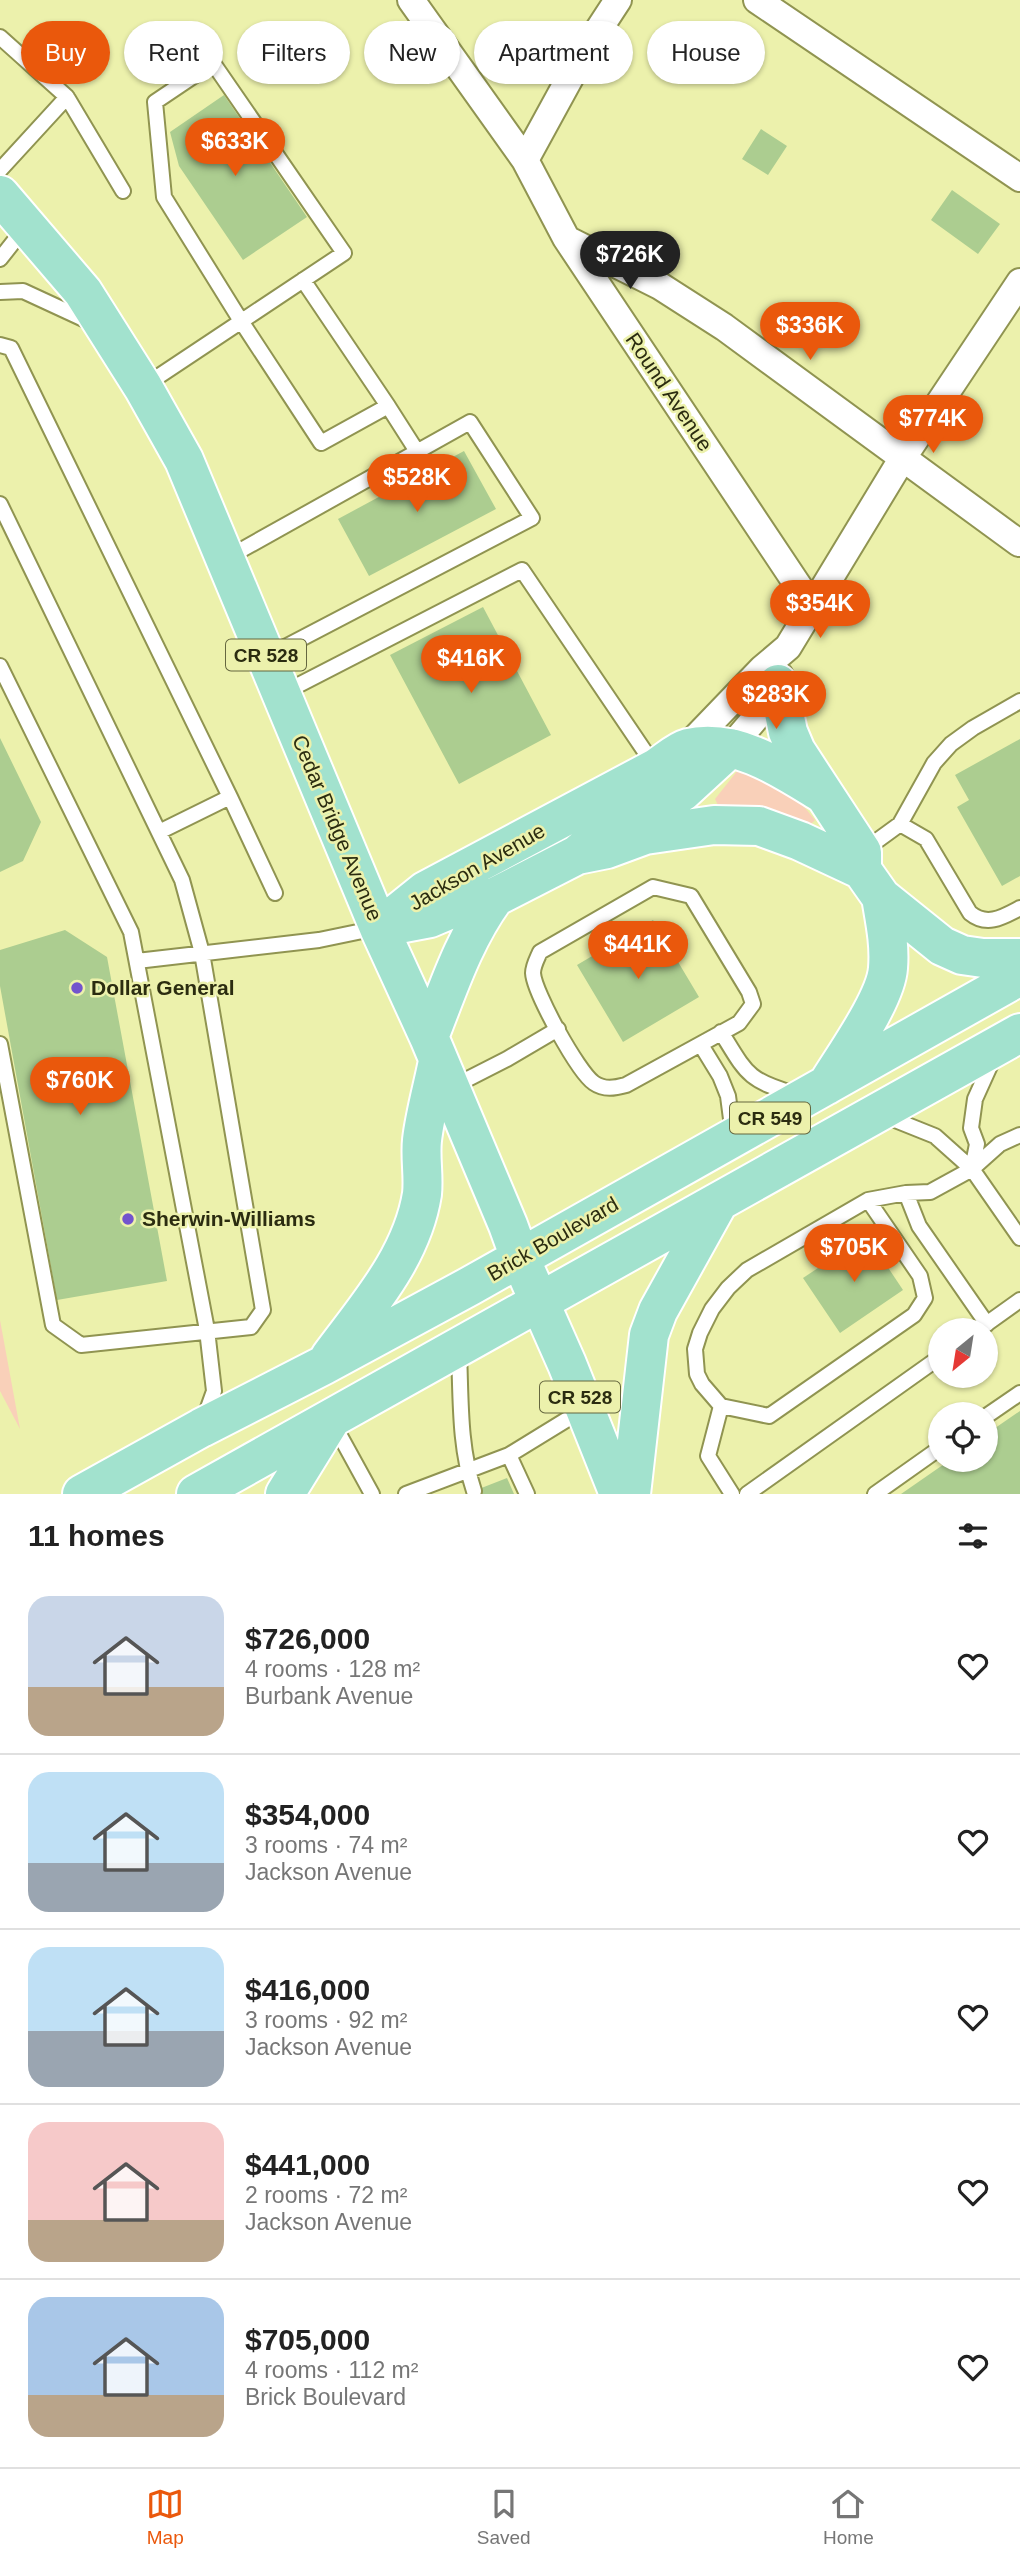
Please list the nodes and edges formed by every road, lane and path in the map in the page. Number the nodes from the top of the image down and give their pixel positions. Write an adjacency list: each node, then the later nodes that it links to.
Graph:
1 (411, 0): 6 (street, Round Avenue)
2 (618, 0): 6 (street)
3 (757, 0): 8 (street)
4 (0, 37): 5 (lane)
5 (67, 97): 7 (lane); 9 (lane)
6 (525, 160): 12 (street, Round Avenue)
7 (0, 170)
8 (1020, 178)
9 (123, 191)
10 (0, 195): 11 (main road, Cedar Bridge Avenue / CR 528)
11 (27, 225): 13 (lane); 18 (main road, Cedar Bridge Avenue / CR 528)
12 (566, 238): 23 (street); 27 (street, Round Avenue)
13 (0, 259)
14 (303, 280): 17 (lane); 17 (lane); 21 (lane)
15 (1020, 282): 23 (street, Jackson Avenue)
16 (0, 292): 18 (lane)
17 (241, 321): 20 (lane); 21 (lane)
18 (106, 329): 20 (main road, Cedar Bridge Avenue / CR 528)
19 (0, 345): 37 (lane)
20 (143, 387): 26 (main road, Cedar Bridge Avenue / CR 528)
21 (388, 406): 22 (lane)
22 (418, 453): 26 (lane); 29 (lane)
23 (902, 459): 25 (street); 27 (street, Jackson Avenue)
24 (0, 504): 39 (lane)
25 (1019, 543)
26 (226, 559): 29 (main road, Cedar Bridge Avenue / CR 528)
27 (814, 608): 28 (street, Jackson Avenue)
28 (788, 648): 31 (street, Jackson Avenue); 35 (street, Jackson Avenue)
29 (266, 656): 32 (main road, Cedar Bridge Avenue / CR 528)
30 (0, 666): 48 (lane)
31 (778, 684): 34 (street, Jackson Avenue); 36 (main road)
32 (281, 694): 35 (lane); 45 (main road, Cedar Bridge Avenue / CR 528)
33 (1020, 701): 38 (lane)
34 (730, 748): 35 (main road); 36 (main road); 40 (main road, Jackson Avenue)
35 (671, 758): 45 (main road, Jackson Avenue)
36 (823, 794): 41 (main road)
37 (230, 797): 39 (lane); 42 (lane)
38 (900, 824): 41 (lane); 44 (lane)
39 (159, 832): 46 (lane)
40 (577, 855): 41 (main road); 43 (main road, Jackson Avenue)
41 (868, 873): 47 (main road); 56 (main road)
42 (275, 894)
43 (495, 897): 45 (main road, Jackson Avenue); 55 (main road)
44 (1020, 908)
45 (379, 928): 46 (lane); 55 (main road, Cedar Bridge Avenue / CR 528)
46 (202, 953): 48 (lane); 70 (lane)
47 (1020, 958)
48 (137, 961): 70 (lane)
49 (1020, 976): 56 (main road, Brick Boulevard / CR 549)
50 (558, 1029): 51 (lane); 54 (lane); 55 (lane)
51 (721, 1032): 54 (lane); 56 (lane)
52 (1010, 1039): 57 (main road, CR 549); 60 (lane)
53 (0, 1044): 70 (lane)
54 (701, 1045): 59 (lane)
55 (439, 1062): 65 (main road, Cedar Bridge Avenue / CR 528); 72 (main road)
56 (817, 1091): 59 (main road, Brick Boulevard / CR 549)
57 (878, 1113): 60 (lane); 63 (main road, CR 549)
58 (1020, 1135): 60 (lane)
59 (734, 1139): 65 (main road, Brick Boulevard / CR 549)
60 (972, 1169): 61 (lane); 64 (lane)
61 (906, 1193): 62 (lane); 68 (lane)
62 (868, 1200): 75 (lane); 75 (lane)
63 (719, 1203): 67 (main road, CR 549); 92 (main road)
64 (1020, 1238)
65 (520, 1258): 67 (main road, Cedar Bridge Avenue / CR 528); 72 (main road, Brick Boulevard / CR 549)
66 (1020, 1300): 69 (lane)
67 (539, 1304): 71 (main road, CR 549); 76 (main road, Cedar Bridge Avenue / CR 528)
68 (976, 1318)
69 (995, 1318)
70 (207, 1330): 79 (lane)
71 (459, 1347): 78 (main road, CR 549); 82 (lane)
72 (324, 1365): 79 (main road, Brick Boulevard / CR 549)
73 (928, 1366): 94 (lane)
74 (1020, 1393): 77 (lane)
75 (721, 1406): 93 (lane)
76 (584, 1408): 80 (lane); 91 (main road, Cedar Bridge Avenue / CR 528)
77 (998, 1408)
78 (331, 1419): 86 (main road, CR 549); 87 (main road); 88 (lane)
79 (201, 1428): 85 (main road, Brick Boulevard / CR 549)
80 (509, 1455): 82 (lane); 90 (lane)
81 (928, 1456): 95 (lane)
82 (467, 1469): 83 (lane); 84 (lane)
83 (427, 1490): 89 (lane)
84 (474, 1491)
85 (82, 1494)
86 (196, 1494)
87 (285, 1494)
88 (372, 1494)
89 (406, 1494)
90 (527, 1494)
91 (619, 1494)
92 (631, 1494)
93 (732, 1494)
94 (747, 1494)
95 (875, 1494)

